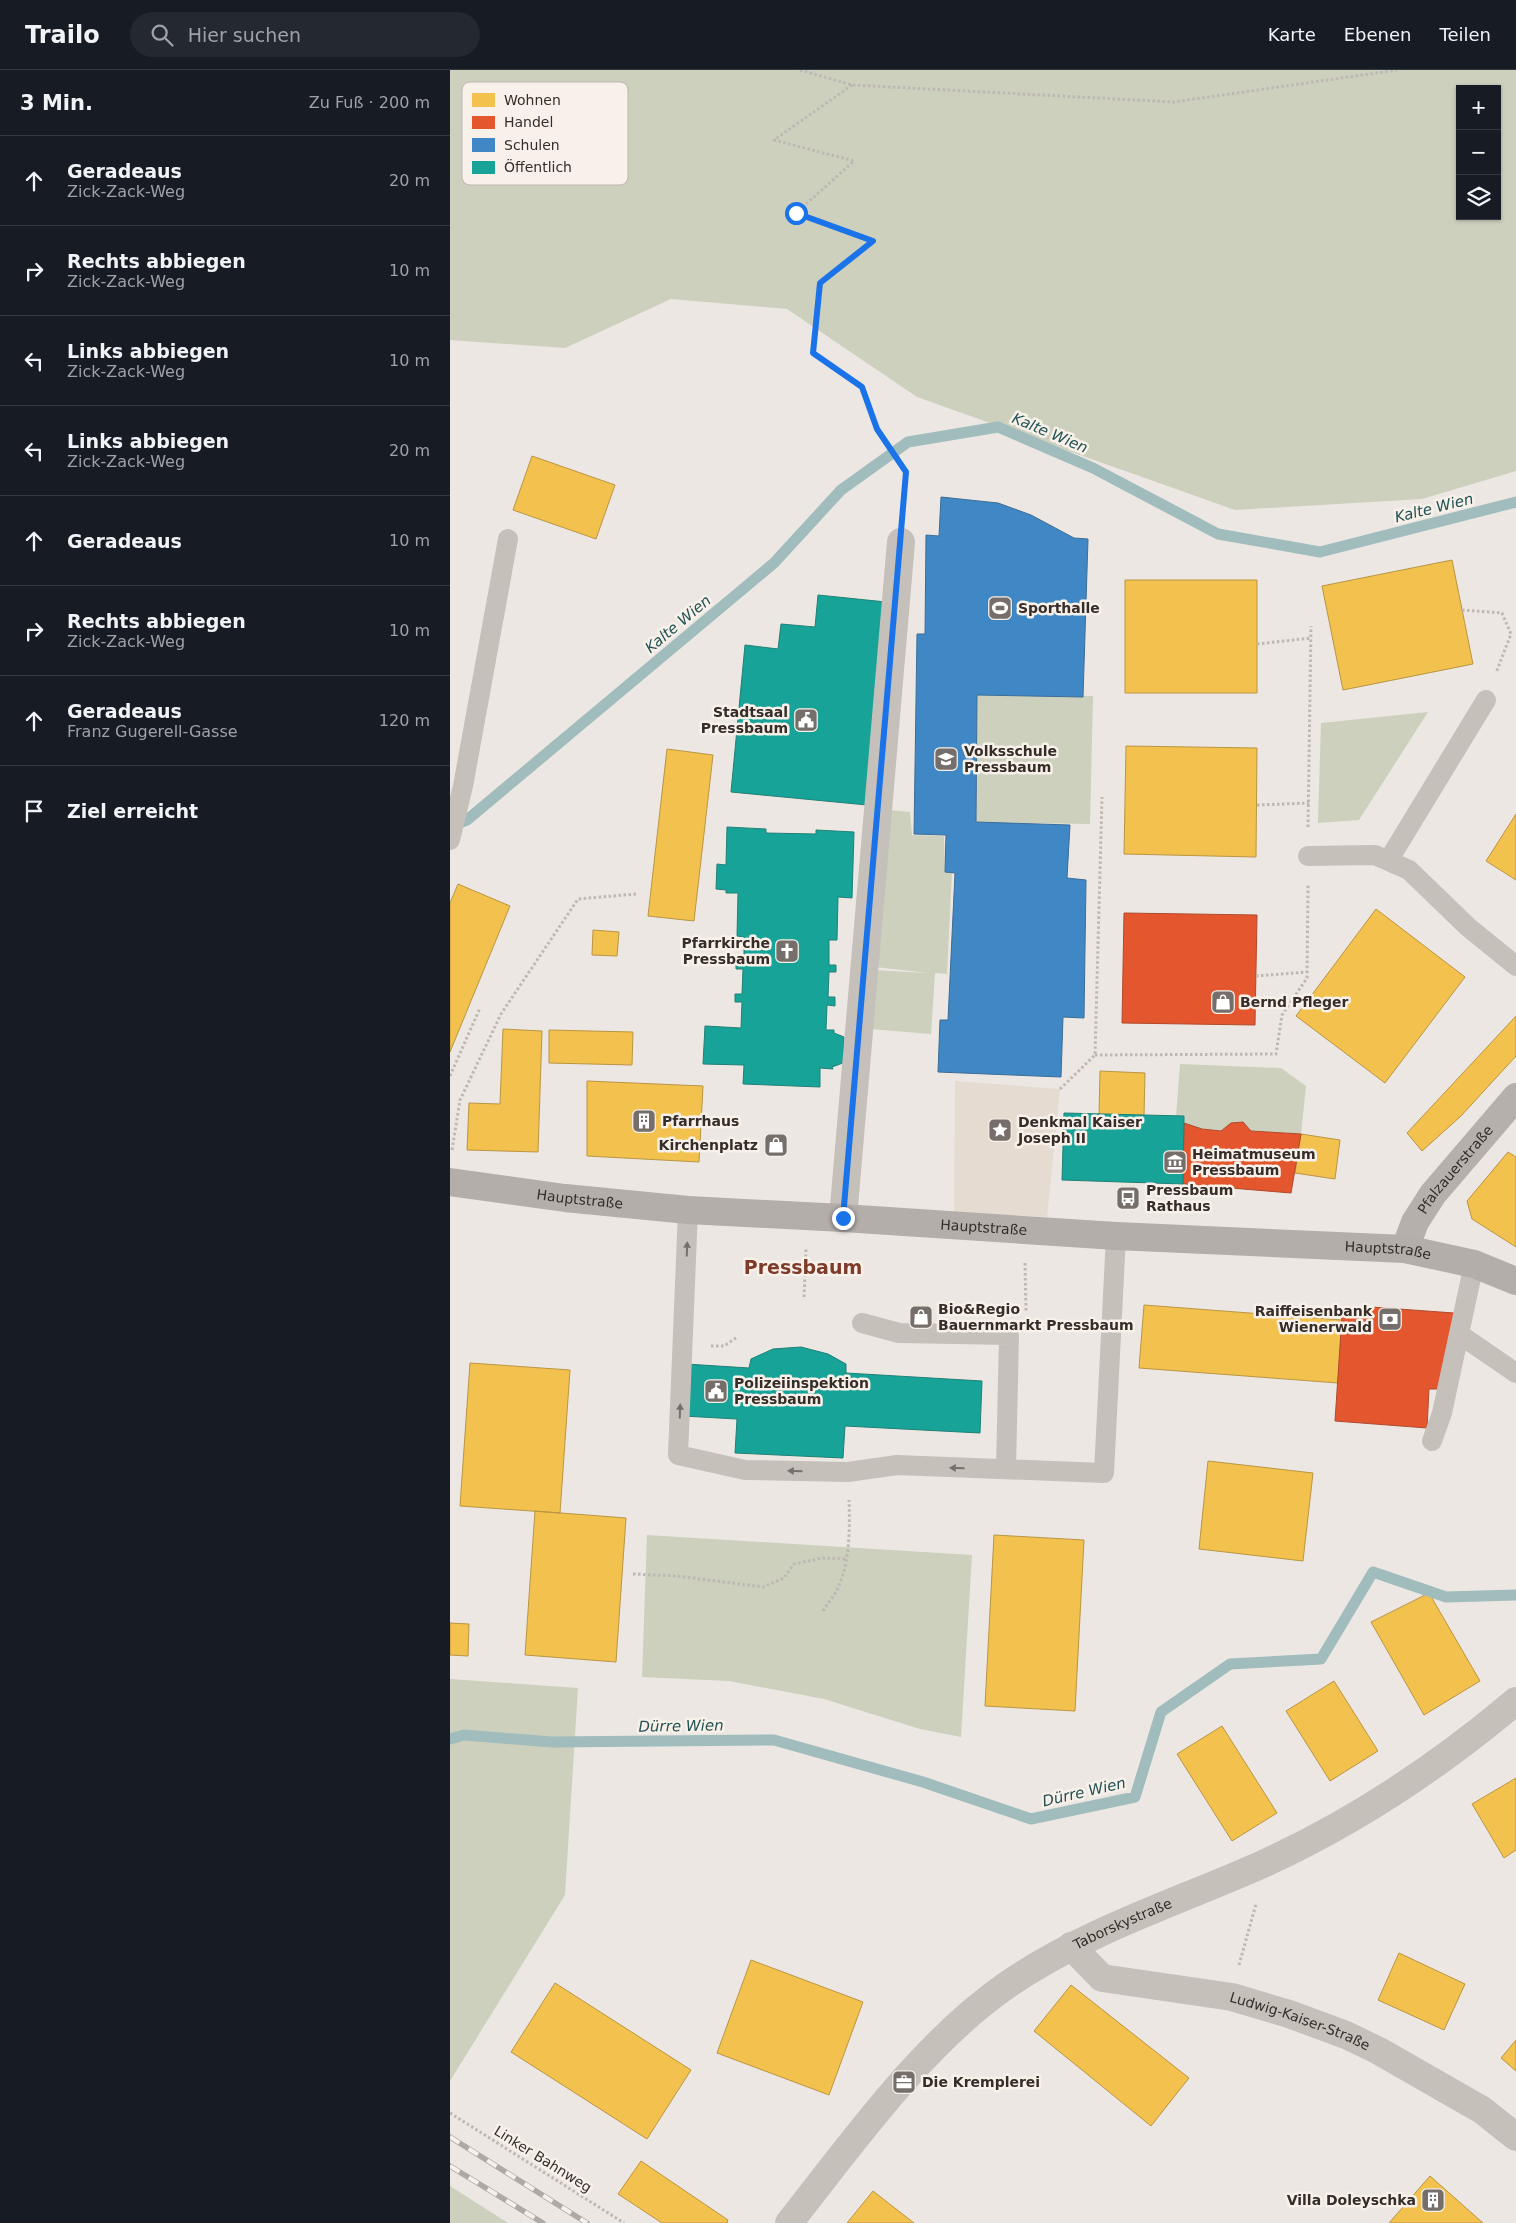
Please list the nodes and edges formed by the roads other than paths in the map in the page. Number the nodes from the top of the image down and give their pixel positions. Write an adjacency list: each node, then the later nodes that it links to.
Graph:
1 (508, 539): 4 (lane)
2 (901, 542): 11 (street)
3 (1486, 700): 6 (lane)
4 (451, 837)
5 (1308, 856): 6 (lane)
6 (1388, 861): 7 (lane)
7 (1516, 966)
8 (1516, 1097): 13 (street, Pfalzauerstraße)
9 (451, 1169): 10 (main road, Hauptstraße)
10 (688, 1210): 11 (main road, Hauptstraße); 20 (lane, one-way to 10)
11 (843, 1218): 12 (main road, Hauptstraße)
12 (1116, 1236): 13 (main road, Hauptstraße); 20 (lane)
13 (1405, 1249): 14 (main road, Hauptstraße)
14 (1474, 1264): 15 (main road, Hauptstraße); 17 (lane)
15 (1516, 1281)
16 (862, 1323): 20 (lane)
17 (1459, 1334): 18 (lane); 19 (lane)
18 (1516, 1373)
19 (1432, 1441)
20 (1006, 1470)
21 (1516, 1701): 22 (street, Taborskystraße)
22 (1071, 1946): 23 (street, Ludwig-Kaiser-Straße); 24 (street, Taborskystraße)
23 (1516, 2137)
24 (789, 2223)

